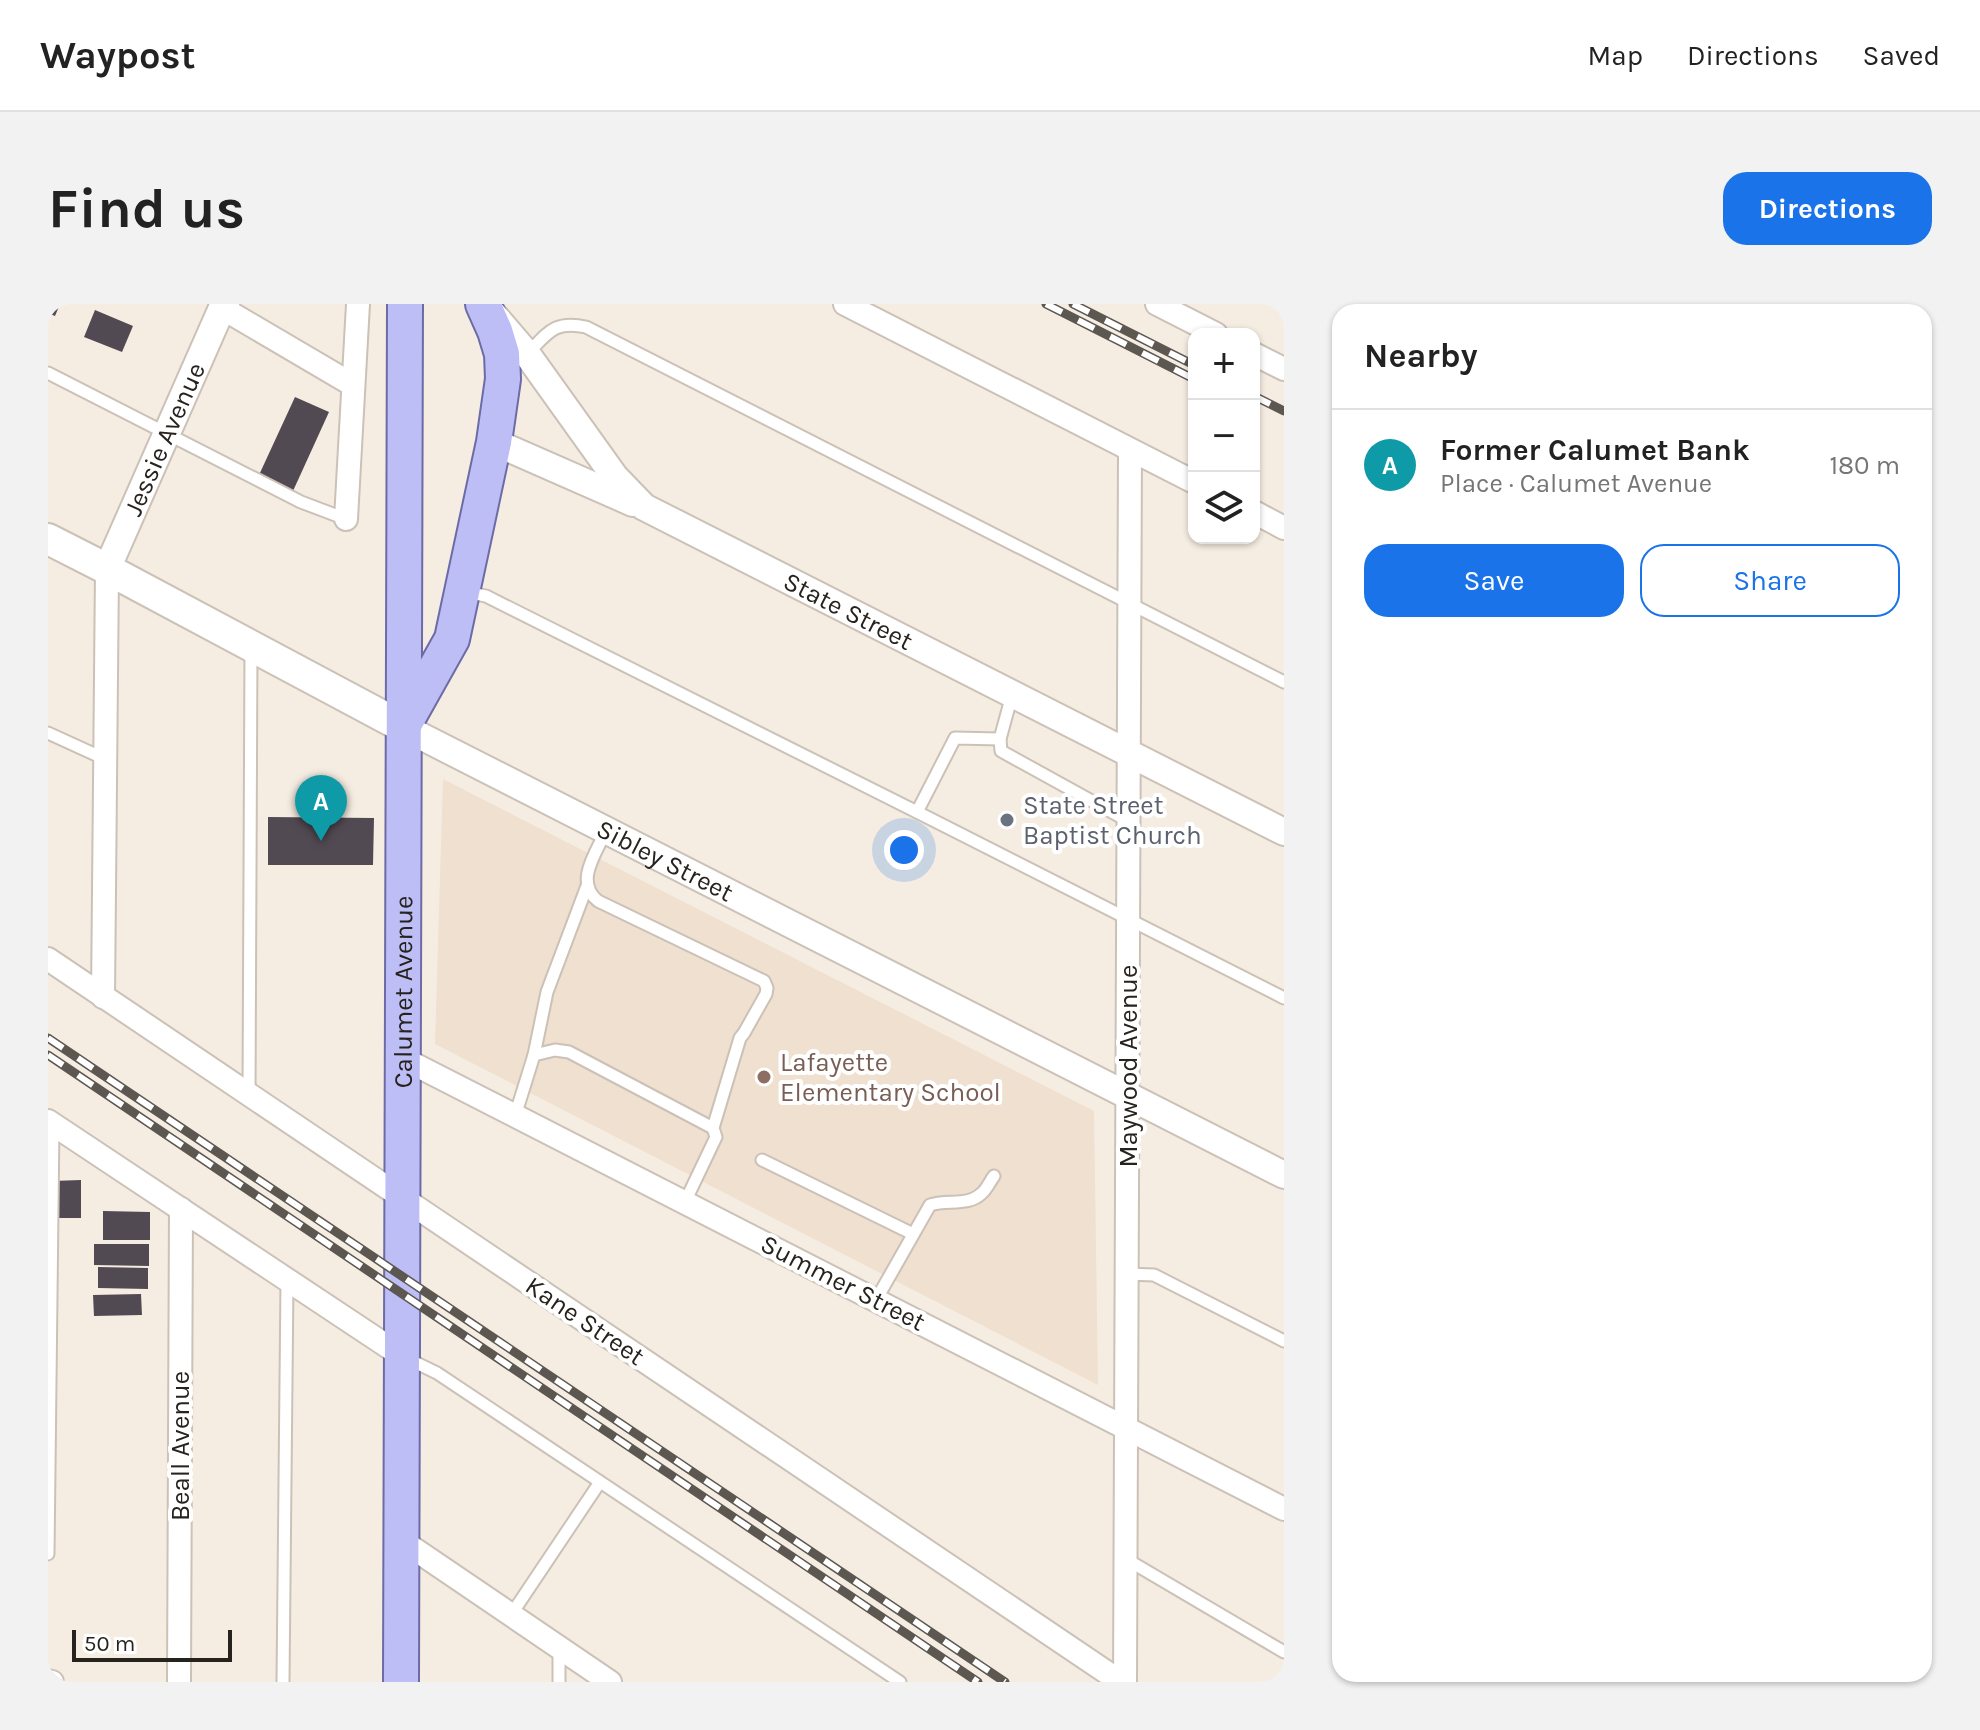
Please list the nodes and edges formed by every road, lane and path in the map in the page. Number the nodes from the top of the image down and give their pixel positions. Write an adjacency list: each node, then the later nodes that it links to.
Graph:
1 (358, 304): 12 (street)
2 (405, 304): 28 (main road, Calumet Avenue)
3 (484, 304): 8 (street, State Street); 14 (main road)
4 (845, 304): 15 (street)
5 (1157, 304): 7 (street)
6 (222, 305): 12 (street); 13 (street, Jessie Avenue)
7 (1204, 328)
8 (527, 354): 17 (street, State Street); 24 (lane)
9 (1260, 357): 10 (street)
10 (1284, 369)
11 (48, 373): 13 (lane)
12 (353, 385): 19 (street)
13 (167, 433): 19 (lane); 22 (street, Jessie Avenue)
14 (494, 442): 17 (street); 23 (main road)
15 (1130, 450): 16 (street); 24 (street, Maywood Avenue)
16 (1188, 479)
17 (644, 507): 27 (street, State Street)
18 (1260, 515): 20 (street)
19 (346, 519)
20 (1284, 528)
21 (48, 539): 22 (main road, Sibley Street)
22 (107, 569): 25 (main road, Sibley Street); 32 (street)
23 (462, 591): 28 (main road); 33 (lane)
24 (1130, 605): 26 (lane); 31 (street, Maywood Avenue)
25 (251, 646): 28 (main road, Sibley Street); 44 (lane)
26 (1284, 682)
27 (1013, 694): 30 (lane); 31 (street, State Street)
28 (403, 727): 35 (street, Sibley Street); 43 (main road, Calumet Avenue)
29 (48, 733): 32 (lane)
30 (1000, 739): 33 (lane); 34 (lane)
31 (1129, 753): 34 (street, Maywood Avenue); 36 (street, State Street)
32 (105, 759): 40 (street)
33 (917, 812): 38 (lane)
34 (1129, 821): 38 (street, Maywood Avenue)
35 (607, 831): 37 (lane); 45 (street, Sibley Street)
36 (1284, 832)
37 (587, 886): 42 (lane); 48 (lane)
38 (1128, 919): 41 (lane); 45 (street, Maywood Avenue)
39 (48, 959): 40 (street, Kane Street)
40 (103, 997): 44 (street, Kane Street)
41 (1284, 998)
42 (534, 1055): 46 (lane); 48 (lane)
43 (402, 1058): 46 (street, Summer Street); 52 (main road, Calumet Avenue)
44 (249, 1095): 52 (street, Kane Street)
45 (1128, 1096): 50 (street, Sibley Street); 56 (street, Maywood Avenue)
46 (515, 1116): 53 (street, Summer Street)
47 (51, 1123): 54 (street); 65 (lane)
48 (713, 1128): 53 (lane)
49 (762, 1160): 55 (lane)
50 (1284, 1175)
51 (994, 1176): 55 (lane)
52 (402, 1198): 60 (main road, Calumet Avenue); 76 (street, Kane Street)
53 (685, 1202): 58 (street, Summer Street)
54 (181, 1209): 57 (street); 70 (street, Beall Avenue)
55 (913, 1234): 58 (lane)
56 (1127, 1274): 59 (lane); 61 (street, Maywood Avenue)
57 (287, 1280): 60 (street); 71 (lane)
58 (876, 1300): 61 (street, Summer Street)
59 (1284, 1341)
60 (402, 1356): 62 (lane); 64 (main road, Calumet Avenue)
61 (1126, 1428): 63 (street, Summer Street); 66 (street, Maywood Avenue)
62 (600, 1482): 67 (lane); 75 (lane)
63 (1284, 1509)
64 (401, 1540): 67 (street); 72 (main road, Calumet Avenue)
65 (48, 1554)
66 (1126, 1559): 69 (lane); 76 (street, Maywood Avenue)
67 (511, 1615): 68 (street)
68 (559, 1647): 73 (lane); 74 (street)
69 (1284, 1652)
70 (179, 1682)
71 (283, 1682)
72 (401, 1682)
73 (559, 1682)
74 (610, 1682)
75 (900, 1682)
76 (1123, 1682)

